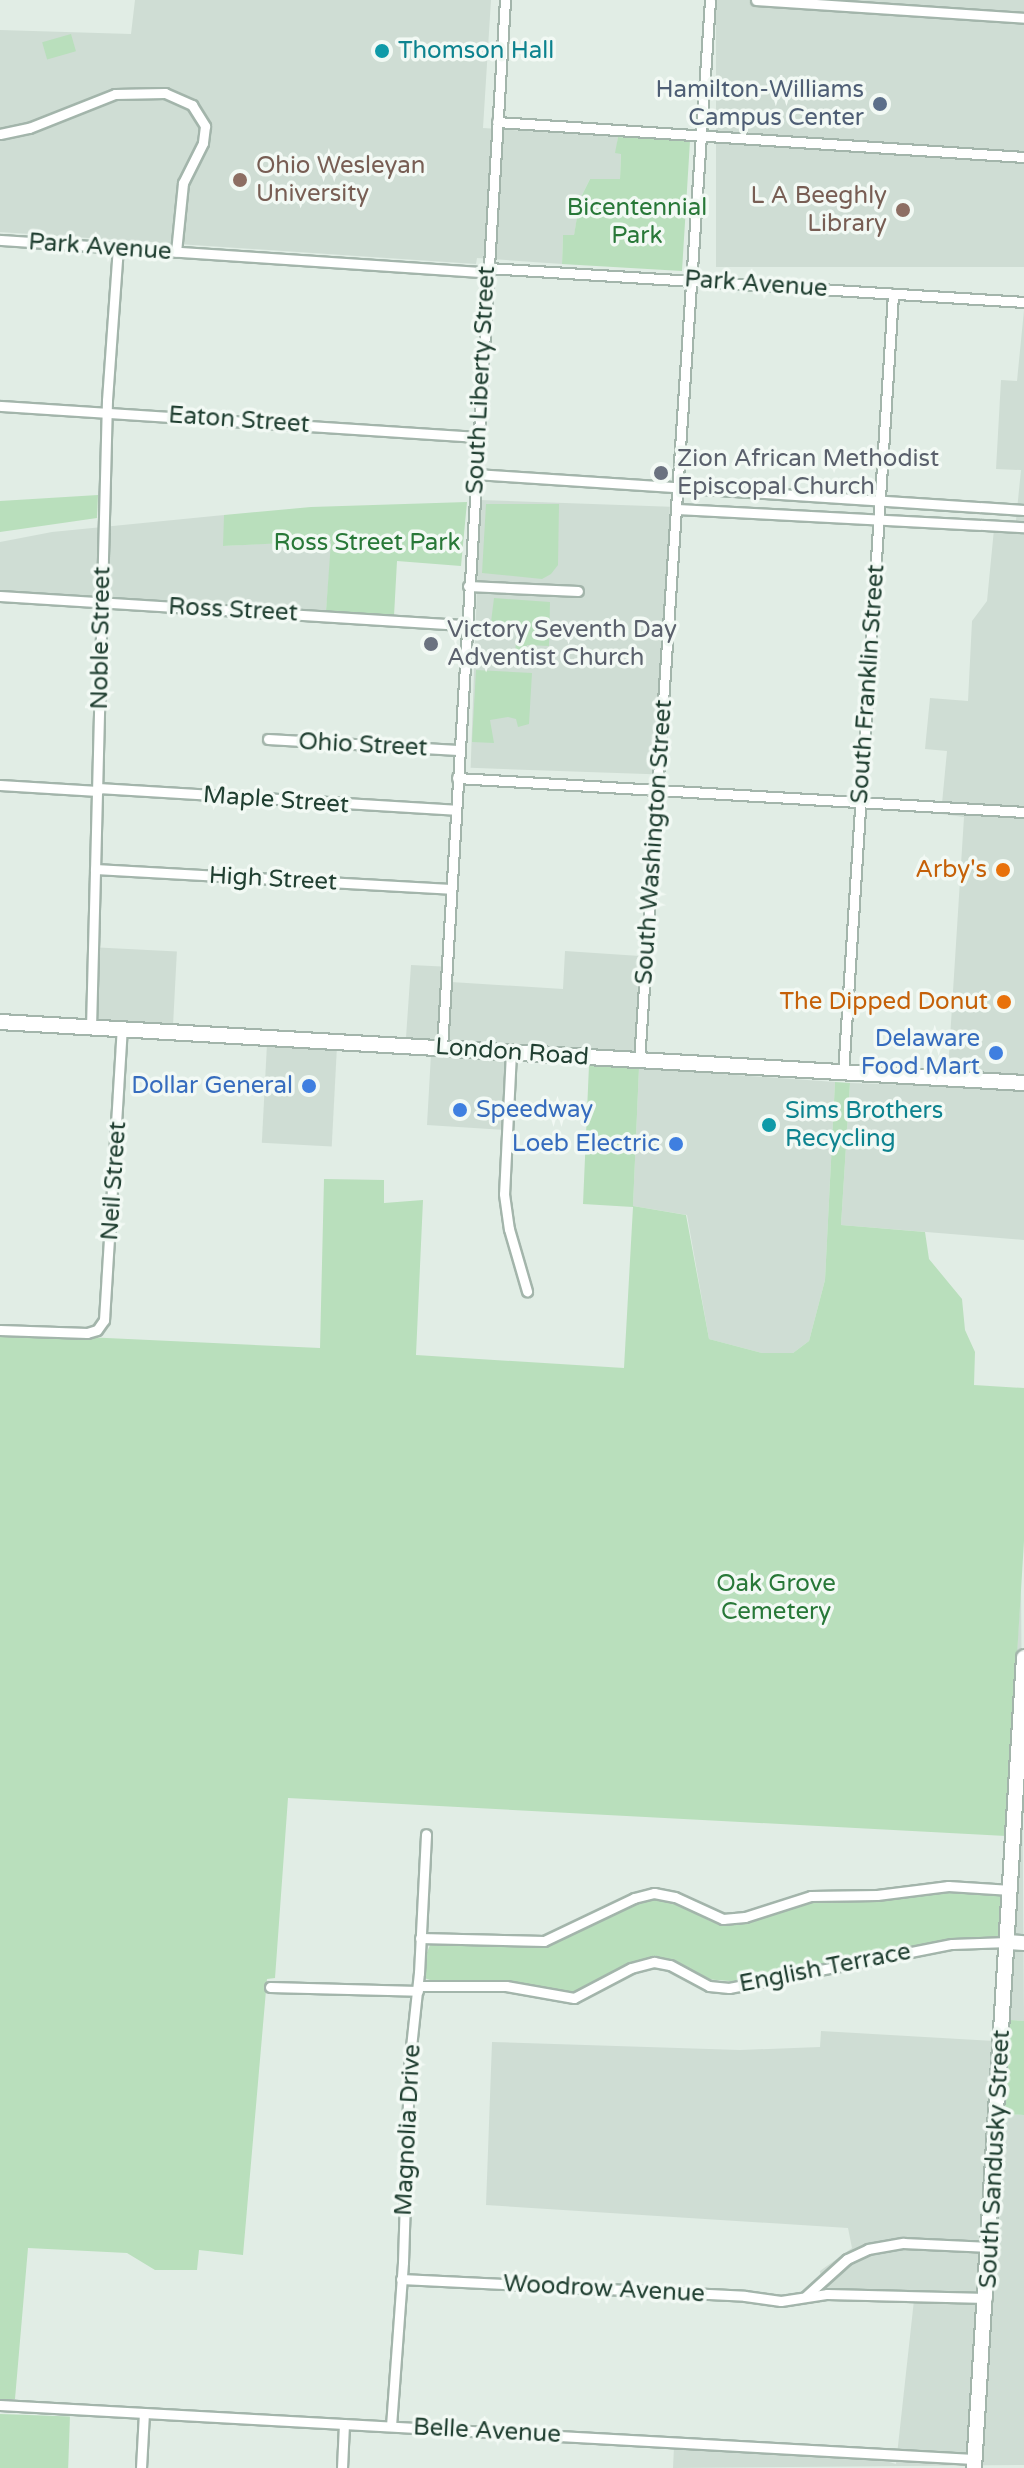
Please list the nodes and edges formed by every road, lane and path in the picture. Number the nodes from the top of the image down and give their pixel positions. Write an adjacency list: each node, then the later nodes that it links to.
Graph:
1 (505, 0): 6 (street, South Liberty Street)
2 (710, 0): 8 (street, South Washington Street)
3 (756, 0): 4 (street)
4 (912, 5): 5 (street)
5 (1024, 18)
6 (497, 122): 8 (street); 13 (street, South Liberty Street)
7 (0, 134): 12 (street)
8 (701, 134): 9 (street); 14 (street, South Washington Street)
9 (1024, 157)
10 (0, 240): 11 (street, Park Avenue)
11 (118, 248): 12 (street, Park Avenue); 18 (street, Noble Street)
12 (176, 252): 13 (street, Park Avenue)
13 (487, 270): 14 (street, Park Avenue); 19 (street, South Liberty Street)
14 (691, 280): 15 (street, Park Avenue); 21 (street, South Washington Street)
15 (893, 294): 16 (street, Park Avenue); 22 (street, South Franklin Street)
16 (1024, 302)
17 (0, 406): 18 (street, Eaton Street)
18 (107, 413): 19 (street, Eaton Street); 30 (street, Noble Street)
19 (477, 437): 20 (street, South Liberty Street)
20 (475, 474): 21 (street); 27 (street, South Liberty Street)
21 (678, 487): 22 (street); 23 (street, South Washington Street)
22 (881, 500): 24 (street); 25 (street, South Franklin Street)
23 (677, 509): 25 (street); 37 (street, South Washington Street)
24 (1024, 510)
25 (879, 520): 26 (street); 38 (street, South Franklin Street)
26 (1024, 527)
27 (468, 586): 28 (street); 31 (street, South Liberty Street)
28 (578, 591)
29 (0, 596): 30 (street, Ross Street)
30 (101, 603): 31 (street, Ross Street); 36 (street, Noble Street)
31 (466, 625): 33 (street, South Liberty Street)
32 (268, 739): 33 (street, Ohio Street)
33 (458, 750): 34 (street, South Liberty Street)
34 (457, 778): 37 (street); 39 (street, South Liberty Street)
35 (0, 785): 36 (street, Maple Street)
36 (98, 789): 39 (street, Maple Street); 41 (street, Noble Street)
37 (658, 789): 38 (street); 48 (street, South Washington Street)
38 (861, 802): 40 (street); 49 (street, South Franklin Street)
39 (455, 810): 42 (street, South Liberty Street)
40 (1024, 812)
41 (95, 869): 42 (street, High Street); 44 (street, Noble Street)
42 (450, 889): 46 (street, South Liberty Street)
43 (0, 1024): 44 (street, London Road)
44 (91, 1028): 45 (street, London Road)
45 (122, 1029): 46 (street, London Road); 52 (street, Neil Street)
46 (442, 1048): 47 (street, London Road)
47 (511, 1052): 48 (street, London Road); 51 (street)
48 (639, 1061): 49 (street, London Road)
49 (843, 1074): 50 (street, London Road)
50 (1024, 1083)
51 (527, 1291)
52 (0, 1330)
53 (1024, 1658): 54 (street, South Sandusky Street)
54 (1023, 1692): 56 (street, South Sandusky Street)
55 (426, 1834): 57 (street, Magnolia Drive)
56 (1011, 1890): 57 (street); 58 (street, South Sandusky Street)
57 (420, 1938): 61 (street, Magnolia Drive)
58 (1008, 1942): 59 (street); 61 (street, English Terrace); 62 (street, South Sandusky Street)
59 (1024, 1943)
60 (270, 1987): 61 (street, English Terrace)
61 (418, 1989): 63 (street, Magnolia Drive)
62 (990, 2247): 64 (street); 65 (street, South Sandusky Street)
63 (401, 2279): 64 (street, Woodrow Avenue); 69 (street, Magnolia Drive)
64 (806, 2296): 65 (street, Woodrow Avenue)
65 (987, 2298): 70 (street, South Sandusky Street)
66 (0, 2405): 67 (street, Belle Avenue)
67 (144, 2413): 68 (street, Belle Avenue); 71 (street)
68 (344, 2424): 69 (street, Belle Avenue); 72 (street)
69 (391, 2426): 70 (street, Belle Avenue)
70 (974, 2464)
71 (141, 2468)
72 (342, 2468)

